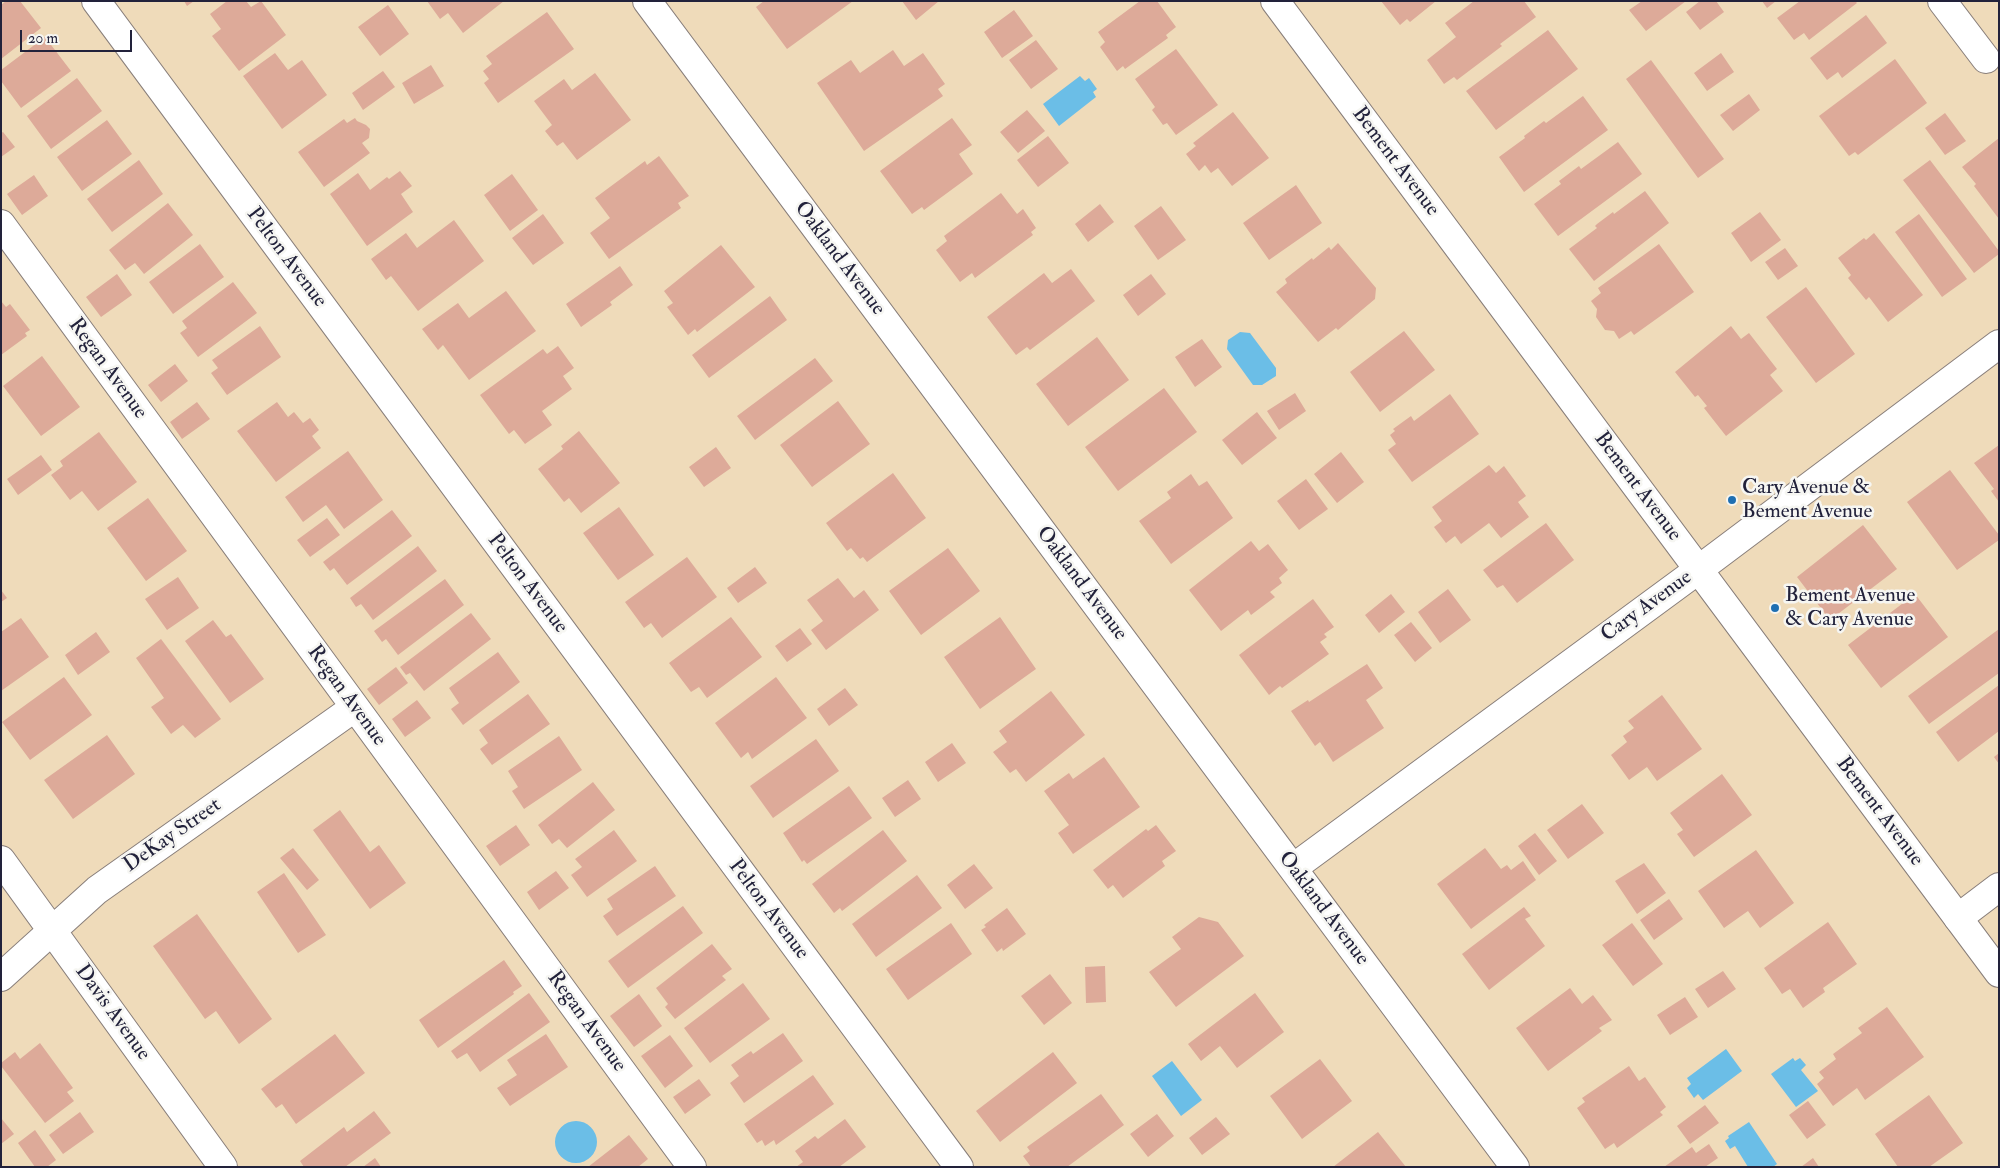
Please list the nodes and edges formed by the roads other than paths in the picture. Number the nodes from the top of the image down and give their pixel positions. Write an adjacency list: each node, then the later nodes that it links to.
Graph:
1 (96, 1): 19 (street, Pelton Avenue)
2 (647, 1): 11 (street, Oakland Avenue)
3 (1275, 1): 8 (street, Bement Avenue)
4 (1942, 1): 5 (street)
5 (1986, 59)
6 (1, 224): 9 (street, Regan Avenue)
7 (1999, 344): 8 (street, Cary Avenue)
8 (1698, 570): 11 (street, Cary Avenue); 13 (street, Bement Avenue)
9 (354, 708): 14 (street, DeKay Street); 18 (street, Regan Avenue)
10 (1, 860): 14 (street, Davis Avenue)
11 (1293, 868): 20 (street, Oakland Avenue)
12 (1999, 887): 13 (street)
13 (1958, 918): 15 (street, Bement Avenue)
14 (53, 931): 16 (street, DeKay Street); 17 (street, Davis Avenue)
15 (1999, 973)
16 (1, 977)
17 (223, 1167)
18 (692, 1167)
19 (959, 1167)
20 (1515, 1167)

